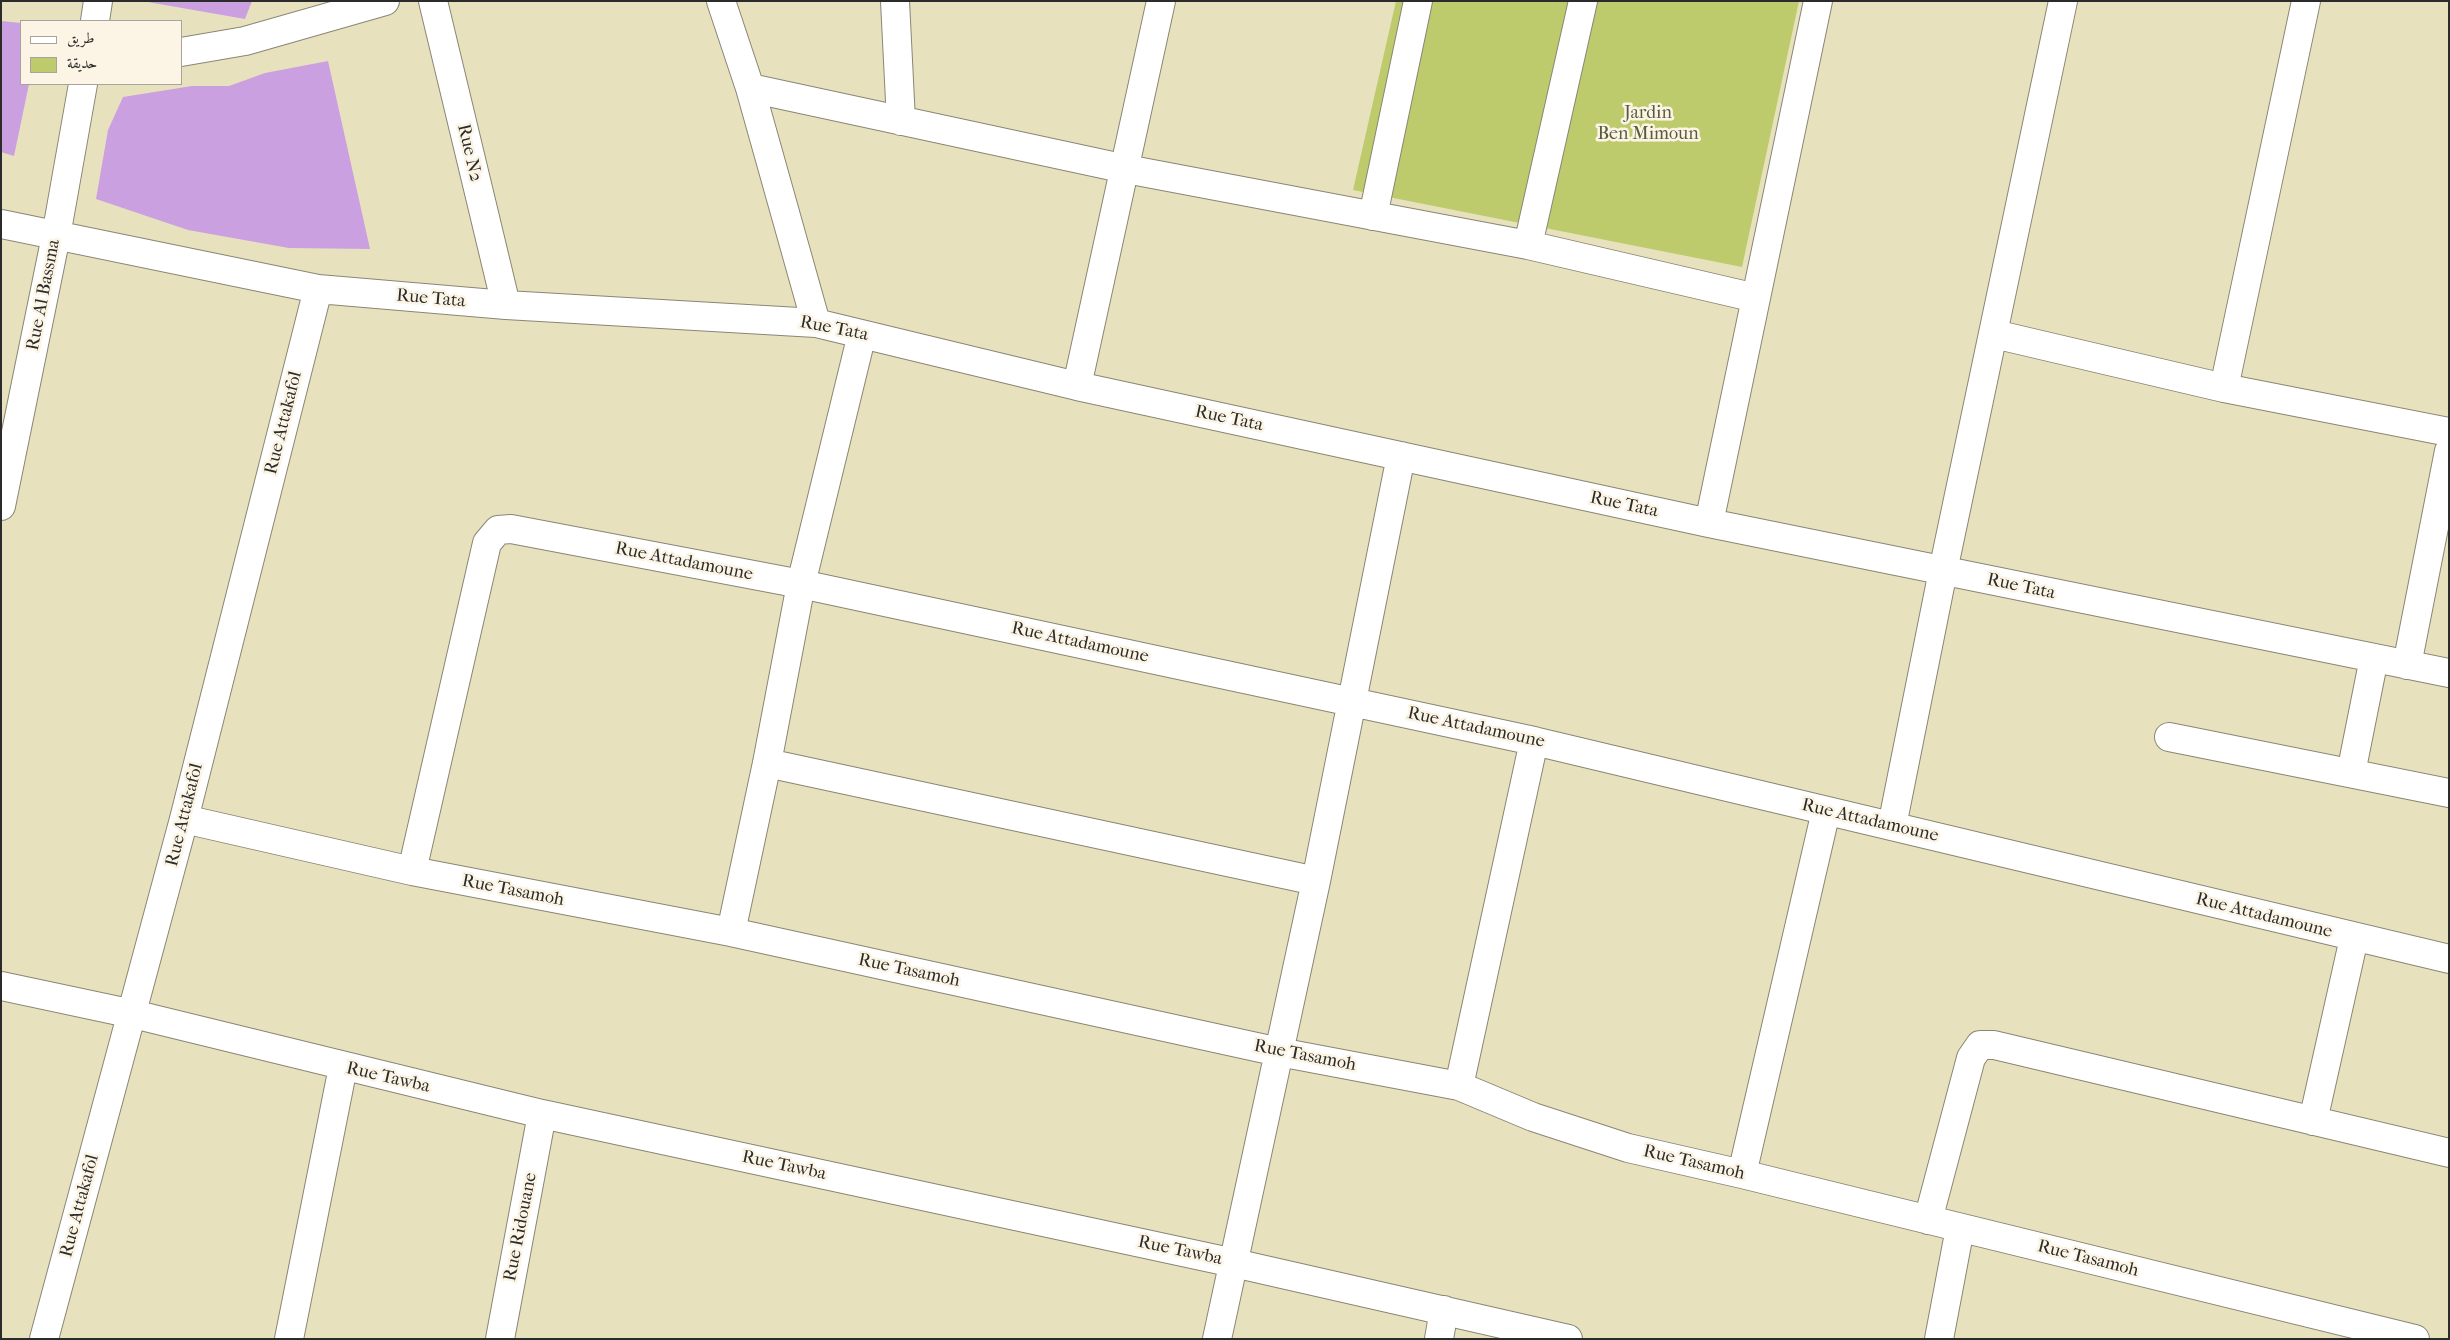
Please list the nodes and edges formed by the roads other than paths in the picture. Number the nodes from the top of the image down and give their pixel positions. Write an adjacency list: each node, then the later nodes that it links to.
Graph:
1 (98, 1): 12 (street)
2 (385, 1): 13 (street)
3 (433, 1): 24 (street, Rue N2)
4 (721, 1): 15 (street)
5 (895, 1): 16 (street)
6 (1161, 1): 17 (street)
7 (1418, 1): 18 (street)
8 (1583, 1): 21 (street)
9 (1818, 1): 23 (street)
10 (2063, 1): 27 (street)
11 (2306, 1): 29 (street)
12 (95, 20)
13 (182, 52)
14 (83, 85): 20 (street, Rue Al Bassma)
15 (750, 88): 16 (street); 25 (street)
16 (901, 121): 17 (street)
17 (1126, 169): 18 (street); 28 (street)
18 (1374, 216): 21 (street)
19 (1, 224): 20 (street, Rue Tata)
20 (56, 236): 22 (street, Rue Tata); 33 (street, Rue Al Bassma)
21 (1528, 245): 23 (street)
22 (318, 290): 24 (street, Rue Tata); 47 (street, Rue Attakafol)
23 (1756, 298): 34 (street)
24 (506, 304): 25 (street, Rue Tata)
25 (816, 323): 26 (street, Rue Tata)
26 (862, 334): 28 (street, Rue Tata); 36 (street)
27 (1994, 334): 29 (street); 35 (street)
28 (1077, 386): 32 (street, Rue Tata)
29 (2224, 388): 30 (street)
30 (2449, 432)
31 (2449, 451): 38 (street)
32 (1401, 456): 34 (street, Rue Tata); 40 (street)
33 (1, 506)
34 (1710, 523): 35 (street, Rue Tata)
35 (1943, 571): 37 (street, Rue Tata); 48 (street)
36 (801, 584): 40 (street, Rue Attadamoune); 43 (street); 49 (street, Rue Attadamoune)
37 (2374, 658): 38 (street, Rue Tata); 44 (street)
38 (2407, 665): 39 (street, Rue Tata)
39 (2449, 673)
40 (1352, 701): 42 (street, Rue Attadamoune); 50 (street)
41 (2169, 737): 44 (street)
42 (1534, 741): 46 (street, Rue Attadamoune); 58 (street)
43 (767, 763): 50 (street); 51 (street)
44 (2351, 773): 45 (street)
45 (2449, 793)
46 (1826, 811): 48 (street, Rue Attadamoune); 62 (street)
47 (184, 819): 49 (street, Rue Tasamoh); 55 (street, Rue Attakafol)
48 (1892, 826): 52 (street, Rue Attadamoune)
49 (412, 871): 51 (street, Rue Tasamoh)
50 (1316, 881): 56 (street)
51 (731, 932): 56 (street, Rue Tasamoh)
52 (2354, 938): 53 (street, Rue Attadamoune); 60 (street)
53 (2449, 959)
54 (1, 986): 55 (street, Rue Tawba)
55 (133, 1014): 57 (street, Rue Tawba); 67 (street, Rue Attakafol)
56 (1279, 1052): 58 (street, Rue Tasamoh); 65 (street)
57 (343, 1067): 59 (street, Rue Tawba); 68 (street)
58 (1459, 1086): 62 (street, Rue Tasamoh)
59 (542, 1114): 65 (street, Rue Tawba); 69 (street, Rue Ridouane)
60 (2313, 1121): 61 (street); 63 (street)
61 (2449, 1153)
62 (1742, 1174): 63 (street, Rue Tasamoh)
63 (1928, 1220): 64 (street, Rue Tasamoh)
64 (1960, 1228): 73 (street); 74 (street, Rue Tasamoh)
65 (1234, 1263): 66 (street, Rue Tawba); 70 (street)
66 (1444, 1310): 71 (street); 72 (street, Rue Tawba)
67 (44, 1339)
68 (289, 1339)
69 (500, 1339)
70 (1217, 1339)
71 (1439, 1339)
72 (1568, 1339)
73 (1939, 1339)
74 (2415, 1339)

